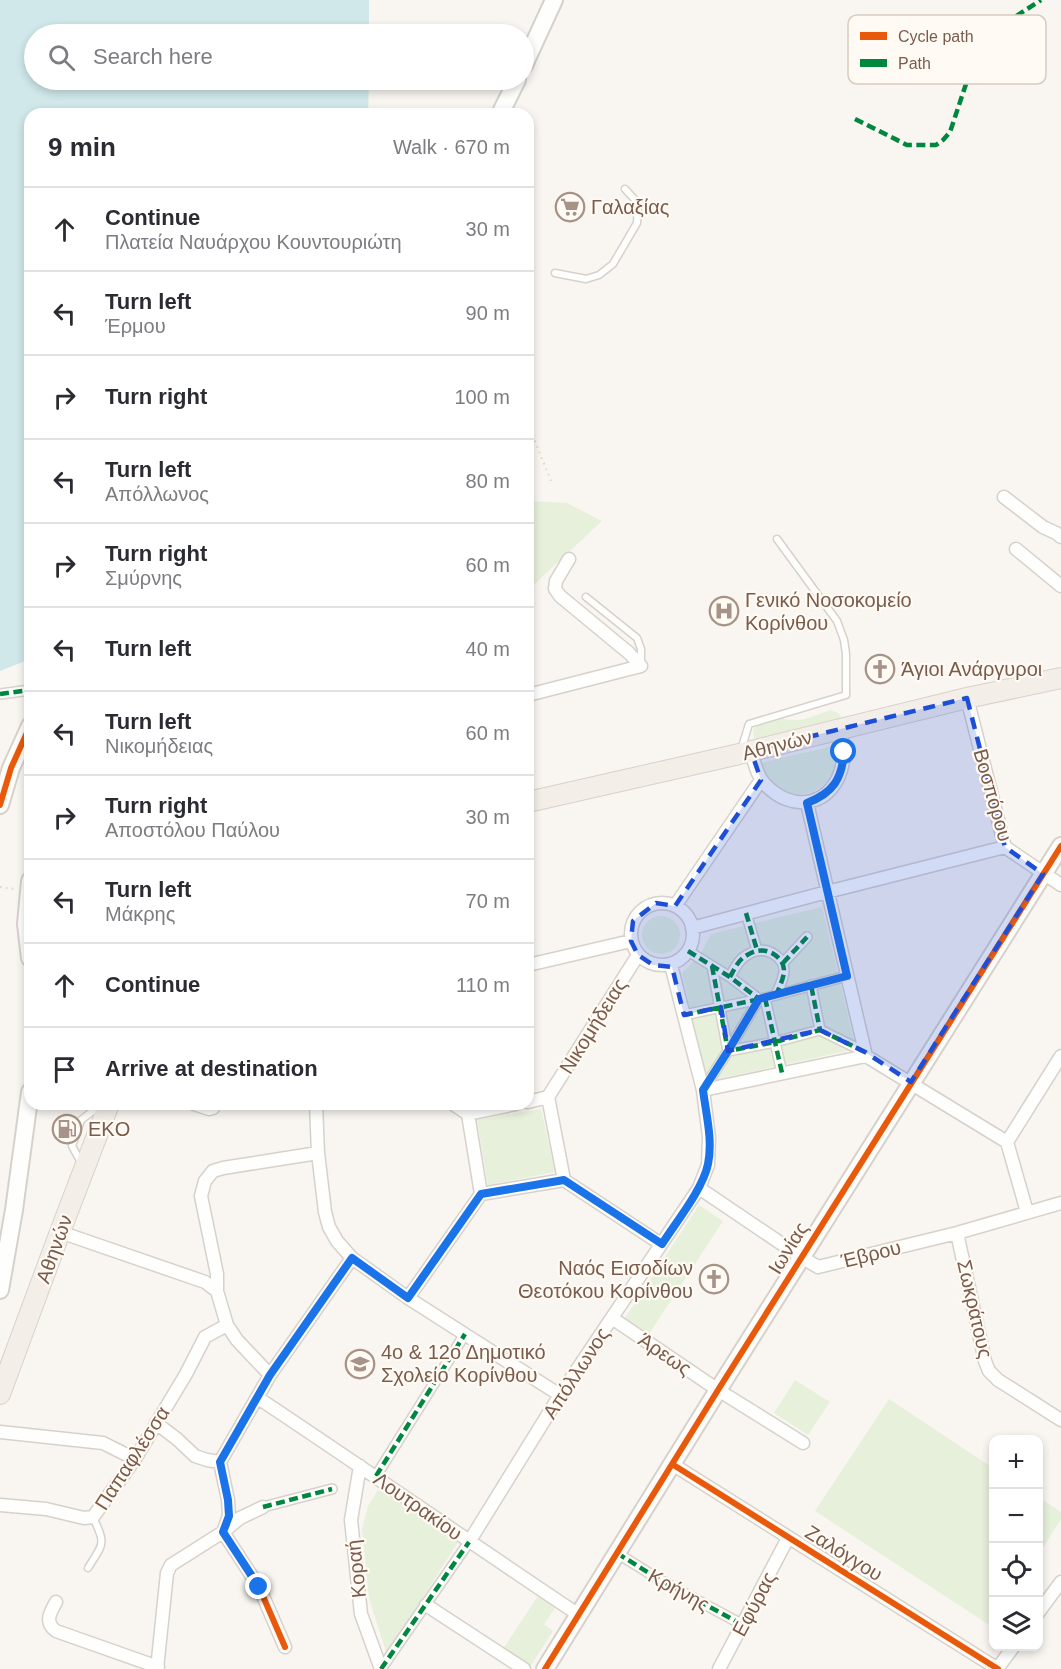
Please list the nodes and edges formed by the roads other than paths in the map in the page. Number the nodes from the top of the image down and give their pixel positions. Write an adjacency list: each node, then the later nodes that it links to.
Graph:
1 (554, 0): 2 (street)
2 (534, 43)
3 (513, 90): 4 (street)
4 (506, 108)
5 (625, 189): 6 (lane)
6 (555, 273)
7 (1004, 497): 8 (street)
8 (1061, 537)
9 (777, 539): 22 (lane)
10 (1016, 549): 12 (street)
11 (570, 559): 14 (street)
12 (1061, 586)
13 (586, 597): 14 (lane)
14 (641, 666): 17 (street)
15 (1061, 678): 19 (main road, Αθηνών)
16 (24, 691): 18 (street)
17 (534, 693)
18 (0, 694)
19 (967, 698): 20 (main road, Αθηνών); 28 (street, Βοσπόρου)
20 (840, 730): 22 (main road, Αθηνών); 25 (street)
21 (24, 739): 26 (street)
22 (746, 752): 23 (street); 24 (main road, Αθηνών)
23 (761, 780): 25 (street); 32 (street)
24 (534, 801)
25 (807, 803): 31 (street)
26 (0, 805)
27 (1061, 846): 29 (street, Ιωνίας)
28 (1005, 848): 29 (street, Βοσπόρου); 31 (street)
29 (1044, 874): 30 (street, Βοσπόρου); 57 (street, Ιωνίας)
30 (1061, 885)
31 (827, 892): 33 (street); 44 (street)
32 (675, 906): 34 (street); 36 (street)
33 (746, 914): 34 (street); 37 (street)
34 (692, 928): 38 (street)
35 (807, 937): 41 (street)
36 (631, 941): 39 (street); 40 (street)
37 (757, 950): 41 (street); 45 (street)
38 (688, 951): 42 (street); 43 (street)
39 (638, 955): 42 (street, Νικομήδειας); 59 (street, Νικομήδειας)
40 (534, 963)
41 (783, 963): 47 (street)
42 (671, 964): 50 (street, Απόλλωνος)
43 (712, 966): 45 (street); 49 (street)
44 (847, 976): 46 (street); 54 (street)
45 (730, 977): 48 (street)
46 (811, 985): 47 (street); 51 (street)
47 (776, 995): 48 (street)
48 (762, 998): 49 (street); 52 (street); 53 (street)
49 (721, 1007): 50 (street); 53 (street)
50 (684, 1015): 58 (street, Απόλλωνος)
51 (820, 1030): 52 (street); 54 (street)
52 (775, 1042): 53 (street); 56 (street)
53 (728, 1051): 58 (street)
54 (866, 1054): 56 (street); 57 (street)
55 (1061, 1056): 68 (street)
56 (782, 1073): 58 (street)
57 (911, 1082): 68 (street); 79 (street, Ιωνίας)
58 (703, 1090): 72 (street, Απόλλωνος)
59 (548, 1097): 60 (street); 71 (street)
60 (534, 1100)
61 (28, 1110): 81 (street)
62 (94, 1110): 70 (lane)
63 (107, 1110): 70 (main road, Αθηνών)
64 (316, 1110): 69 (street)
65 (462, 1110): 67 (street)
66 (487, 1110): 67 (street)
67 (468, 1114): 73 (street)
68 (1007, 1142): 75 (street)
69 (318, 1153): 80 (street); 82 (street)
70 (84, 1168): 76 (main road, Αθηνών)
71 (564, 1180): 73 (street); 78 (street)
72 (699, 1188): 78 (street, Απόλλωνος); 79 (street, Έβρου)
73 (481, 1194): 83 (street)
74 (1061, 1203): 75 (street, Έβρου)
75 (1027, 1212): 77 (street, Έβρου)
76 (60, 1232): 82 (street); 88 (main road, Αθηνών)
77 (957, 1233): 79 (street, Έβρου); 92 (street, Σωκράτους)
78 (662, 1244): 84 (street, Απόλλωνος)
79 (801, 1257): 89 (street, Ιωνίας)
80 (352, 1258): 83 (street); 87 (street)
81 (0, 1290)
82 (217, 1291): 85 (street)
83 (408, 1298): 86 (street)
84 (612, 1318): 89 (street, Άρεως); 90 (street, Απόλλωνος)
85 (227, 1325): 87 (street); 93 (street, Παπαφλέσσα)
86 (465, 1334): 90 (street); 100 (street)
87 (270, 1375): 91 (street)
88 (1, 1385)
89 (718, 1390): 95 (street, Άρεως); 98 (street, Ιωνίας)
90 (561, 1395): 107 (street, Απόλλωνος)
91 (258, 1398): 97 (street); 99 (street, Λουτρακίου)
92 (1061, 1420)
93 (156, 1423): 96 (street, Παπαφλέσσα); 97 (street)
94 (0, 1432): 96 (street)
95 (803, 1443)
96 (135, 1459): 104 (street, Παπαφλέσσα)
97 (220, 1462): 105 (street)
98 (672, 1464): 106 (street, Ζαλόγγου); 108 (street, Ιωνίας)
99 (360, 1466): 100 (street, Λουτρακίου); 119 (street, Κοραή)
100 (376, 1476): 107 (street, Λουτρακίου)
101 (332, 1489): 103 (street)
102 (0, 1505): 104 (street, Παπαφλέσσα)
103 (263, 1507): 105 (street)
104 (93, 1517): 109 (lane)
105 (223, 1532): 116 (street); 118 (street)
106 (788, 1538): 115 (street, Εφύρας); 123 (street, Ζαλόγγου)
107 (469, 1542): 112 (street); 114 (street, Λουτρακίου)
108 (617, 1553): 114 (street, Ιωνίας); 115 (street, Κρήνης)
109 (88, 1568)
110 (1061, 1582): 113 (street)
111 (56, 1602): 118 (street)
112 (426, 1605): 119 (street); 120 (street)
113 (1043, 1606)
114 (579, 1615): 121 (street, Ιωνίας)
115 (743, 1624): 122 (street, Εφύρας)
116 (285, 1647)
117 (1011, 1651): 123 (street)
118 (157, 1668)
119 (381, 1669)
120 (524, 1669)
121 (545, 1669)
122 (719, 1669)
123 (998, 1669)

